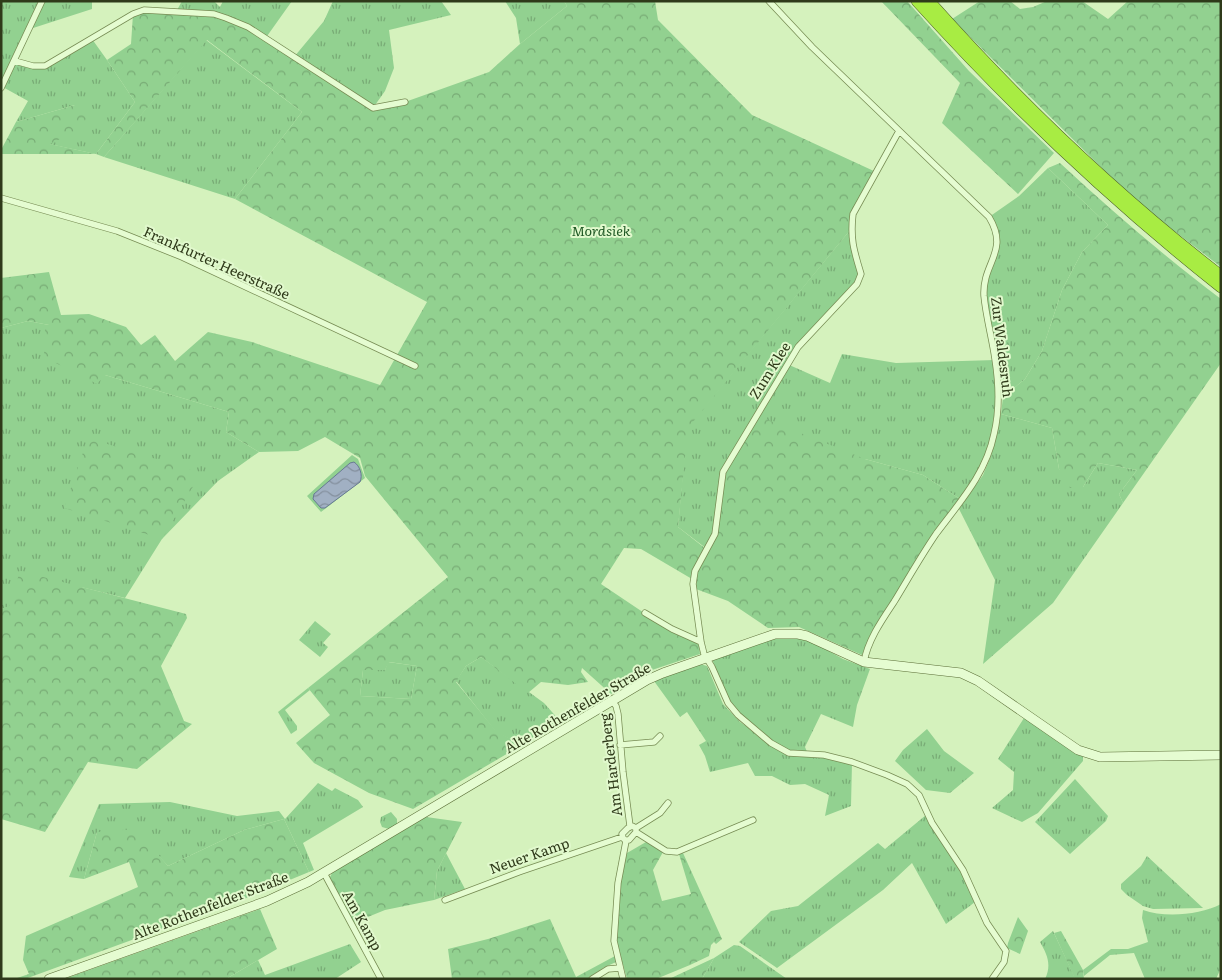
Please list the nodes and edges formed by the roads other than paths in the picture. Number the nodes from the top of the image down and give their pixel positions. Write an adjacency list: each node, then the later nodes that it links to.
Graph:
1 (42, 1): 5 (street)
2 (769, 1): 8 (street, Zur Waldesruh)
3 (917, 1): 11 (highway)
4 (929, 1): 10 (highway)
5 (15, 61): 6 (street); 7 (street)
6 (1, 88)
7 (405, 102)
8 (898, 131): 14 (street, Zum Klee); 16 (street, Zur Waldesruh)
9 (1, 198): 12 (street, Frankfurter Heerstraße)
10 (1221, 276)
11 (1221, 287)
12 (415, 366)
13 (645, 613): 14 (street)
14 (701, 642): 15 (street, Zum Klee)
15 (706, 658): 16 (street, Alte Rothenfelder Straße); 17 (street, Alte Rothenfelder Straße); 32 (street, Zum Klee)
16 (864, 662): 20 (street, Alte Rothenfelder Straße)
17 (612, 701): 19 (street, Am Harderberg); 25 (street, Alte Rothenfelder Straße)
18 (660, 736): 19 (street)
19 (620, 745): 23 (street, Am Harderberg)
20 (1221, 755)
21 (668, 803): 23 (street)
22 (753, 820): 23 (street)
23 (634, 829): 24 (street); 24 (street)
24 (624, 839): 26 (street, Neuer Kamp); 27 (street)
25 (324, 873): 28 (street, Alte Rothenfelder Straße); 29 (street, Am Kamp)
26 (444, 900)
27 (620, 968): 30 (street); 31 (street)
28 (49, 979)
29 (381, 979)
30 (592, 979)
31 (623, 979)
32 (992, 979)

